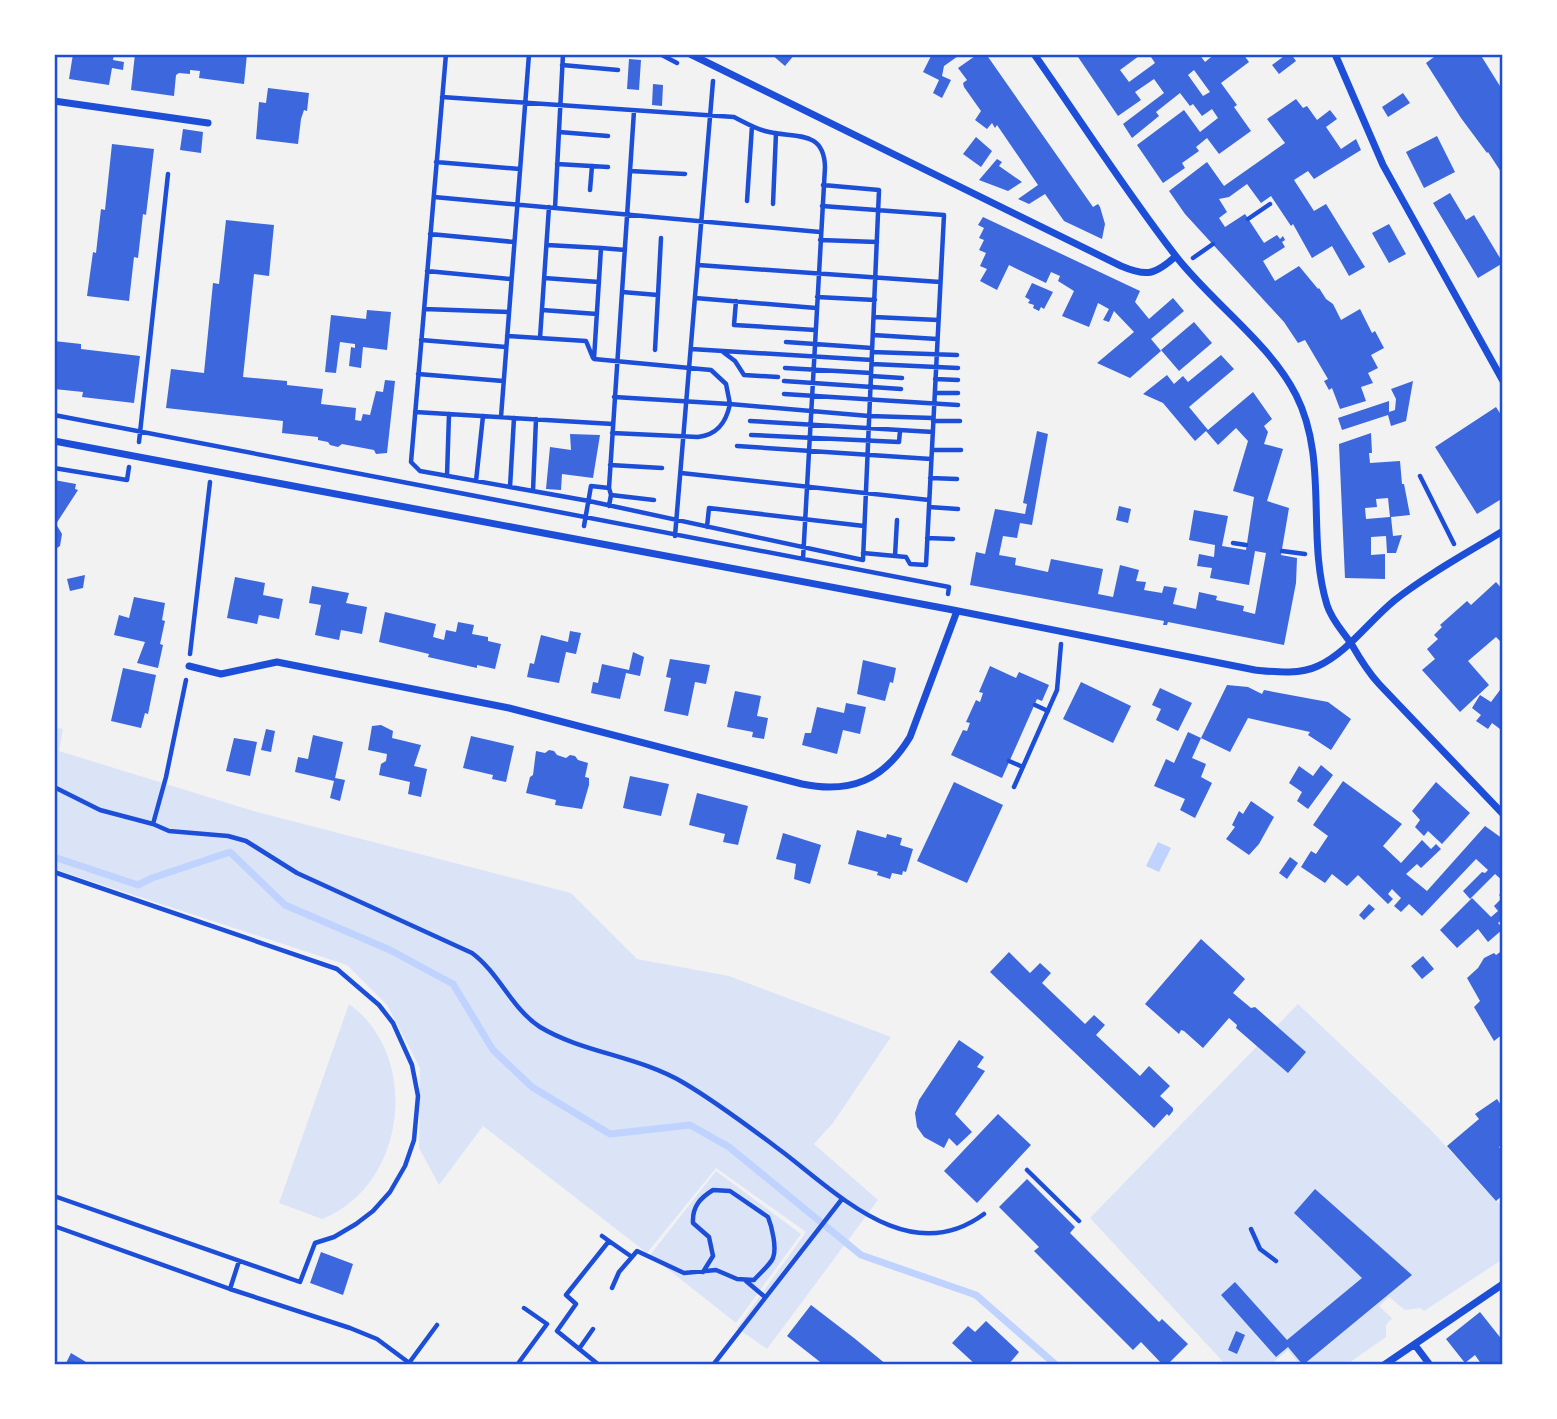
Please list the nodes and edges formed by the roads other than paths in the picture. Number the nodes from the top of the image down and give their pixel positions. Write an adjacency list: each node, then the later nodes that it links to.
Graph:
1 (690, 54): 6 (street)
2 (1034, 54): 6 (street)
3 (1335, 54): 7 (street)
4 (54, 101): 5 (street)
5 (208, 122)
6 (1176, 256): 11 (street)
7 (1503, 381)
8 (54, 441): 10 (street)
9 (1503, 531): 11 (street)
10 (957, 611): 11 (street); 12 (street)
11 (1351, 643): 13 (street)
12 (189, 666)
13 (1503, 814)
14 (1503, 1284): 15 (street)
15 (1415, 1345): 16 (street); 17 (street)
16 (1384, 1365)
17 (1430, 1365)

